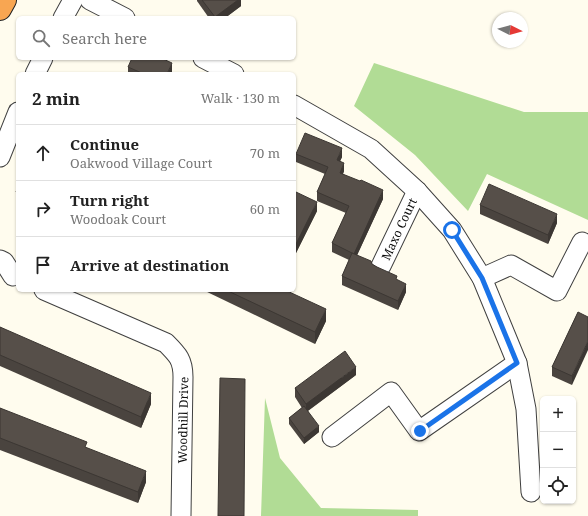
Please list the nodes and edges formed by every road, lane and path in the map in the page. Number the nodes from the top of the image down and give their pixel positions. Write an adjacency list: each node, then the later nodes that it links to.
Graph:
1 (5, 0): 4 (highway)
2 (73, 0): 5 (street)
3 (90, 0): 6 (street)
4 (0, 9)
5 (64, 16)
6 (121, 16)
7 (42, 60): 9 (street)
8 (207, 60): 10 (street)
9 (36, 72)
10 (230, 72)
11 (296, 108): 14 (street)
12 (16, 117): 13 (street)
13 (0, 157)
14 (417, 191): 17 (street, Maxo Court); 19 (street)
15 (582, 242): 19 (street)
16 (0, 260): 18 (street)
17 (381, 266)
18 (10, 277)
19 (482, 278): 21 (street)
20 (49, 292): 24 (street, Woodhill Drive)
21 (517, 363): 22 (street); 23 (street)
22 (332, 437)
23 (531, 492)
24 (181, 516)

